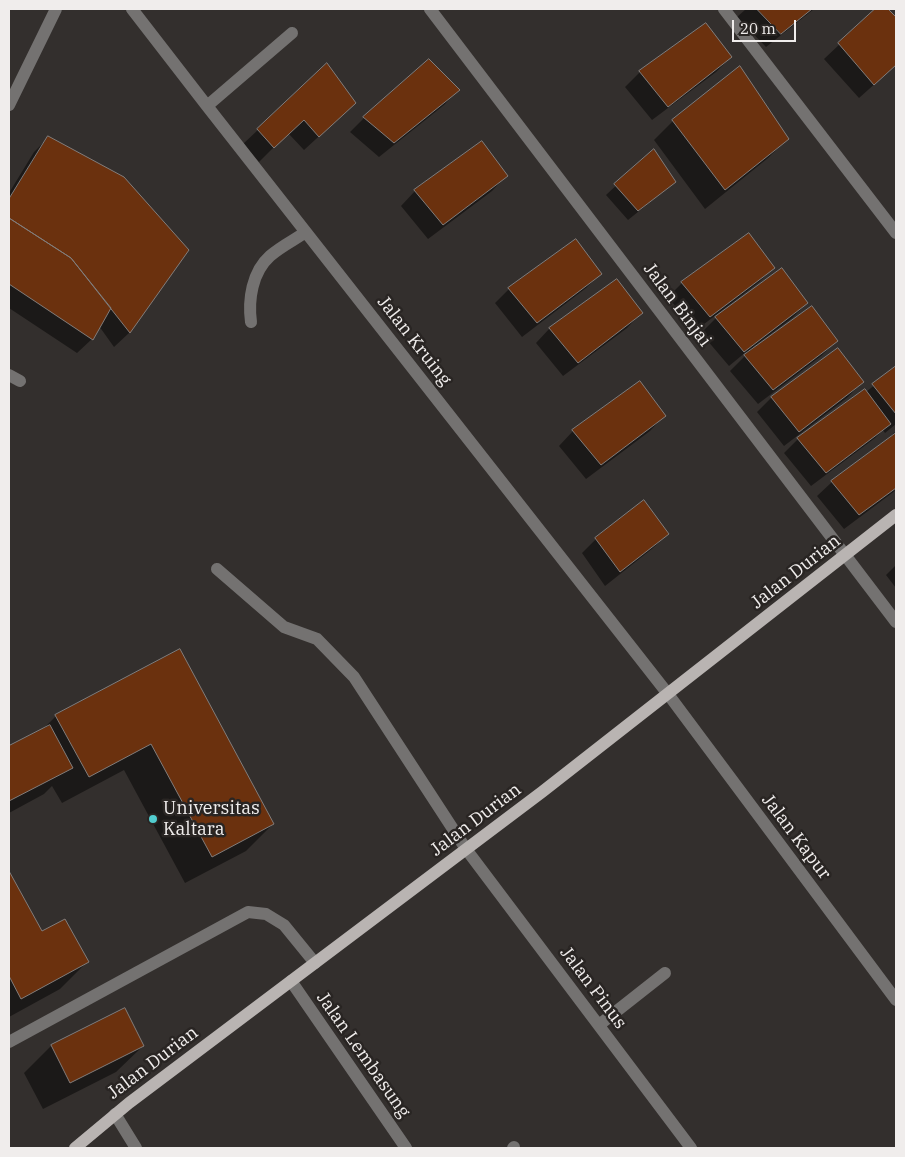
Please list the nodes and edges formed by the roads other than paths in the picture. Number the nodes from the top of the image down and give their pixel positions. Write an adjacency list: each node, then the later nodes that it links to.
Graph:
1 (56, 9): 6 (street)
2 (132, 9): 7 (street, Jalan Kruing)
3 (430, 9): 12 (street, Jalan Binjai)
4 (724, 9): 9 (street)
5 (292, 33): 7 (street)
6 (9, 106)
7 (207, 106): 8 (street, Jalan Kruing)
8 (306, 232): 10 (street); 15 (street, Jalan Kruing)
9 (896, 233)
10 (251, 322)
11 (896, 516): 12 (main road, Jalan Durian)
12 (846, 555): 14 (street, Jalan Binjai); 15 (main road, Jalan Durian)
13 (217, 569): 16 (street, Jalan Pinus)
14 (896, 622)
15 (668, 694): 16 (main road, Jalan Durian); 20 (street, Jalan Kapur)
16 (466, 850): 17 (main road, Jalan Durian); 21 (street, Jalan Pinus)
17 (315, 963): 19 (main road, Jalan Durian); 22 (street)
18 (665, 973): 21 (street)
19 (291, 981): 23 (main road, Jalan Durian); 26 (street, Jalan Lembasung)
20 (896, 1000)
21 (599, 1025): 27 (street, Jalan Pinus)
22 (9, 1042)
23 (115, 1114): 24 (main road, Jalan Durian); 25 (street)
24 (75, 1148)
25 (136, 1148)
26 (406, 1148)
27 (691, 1148)

